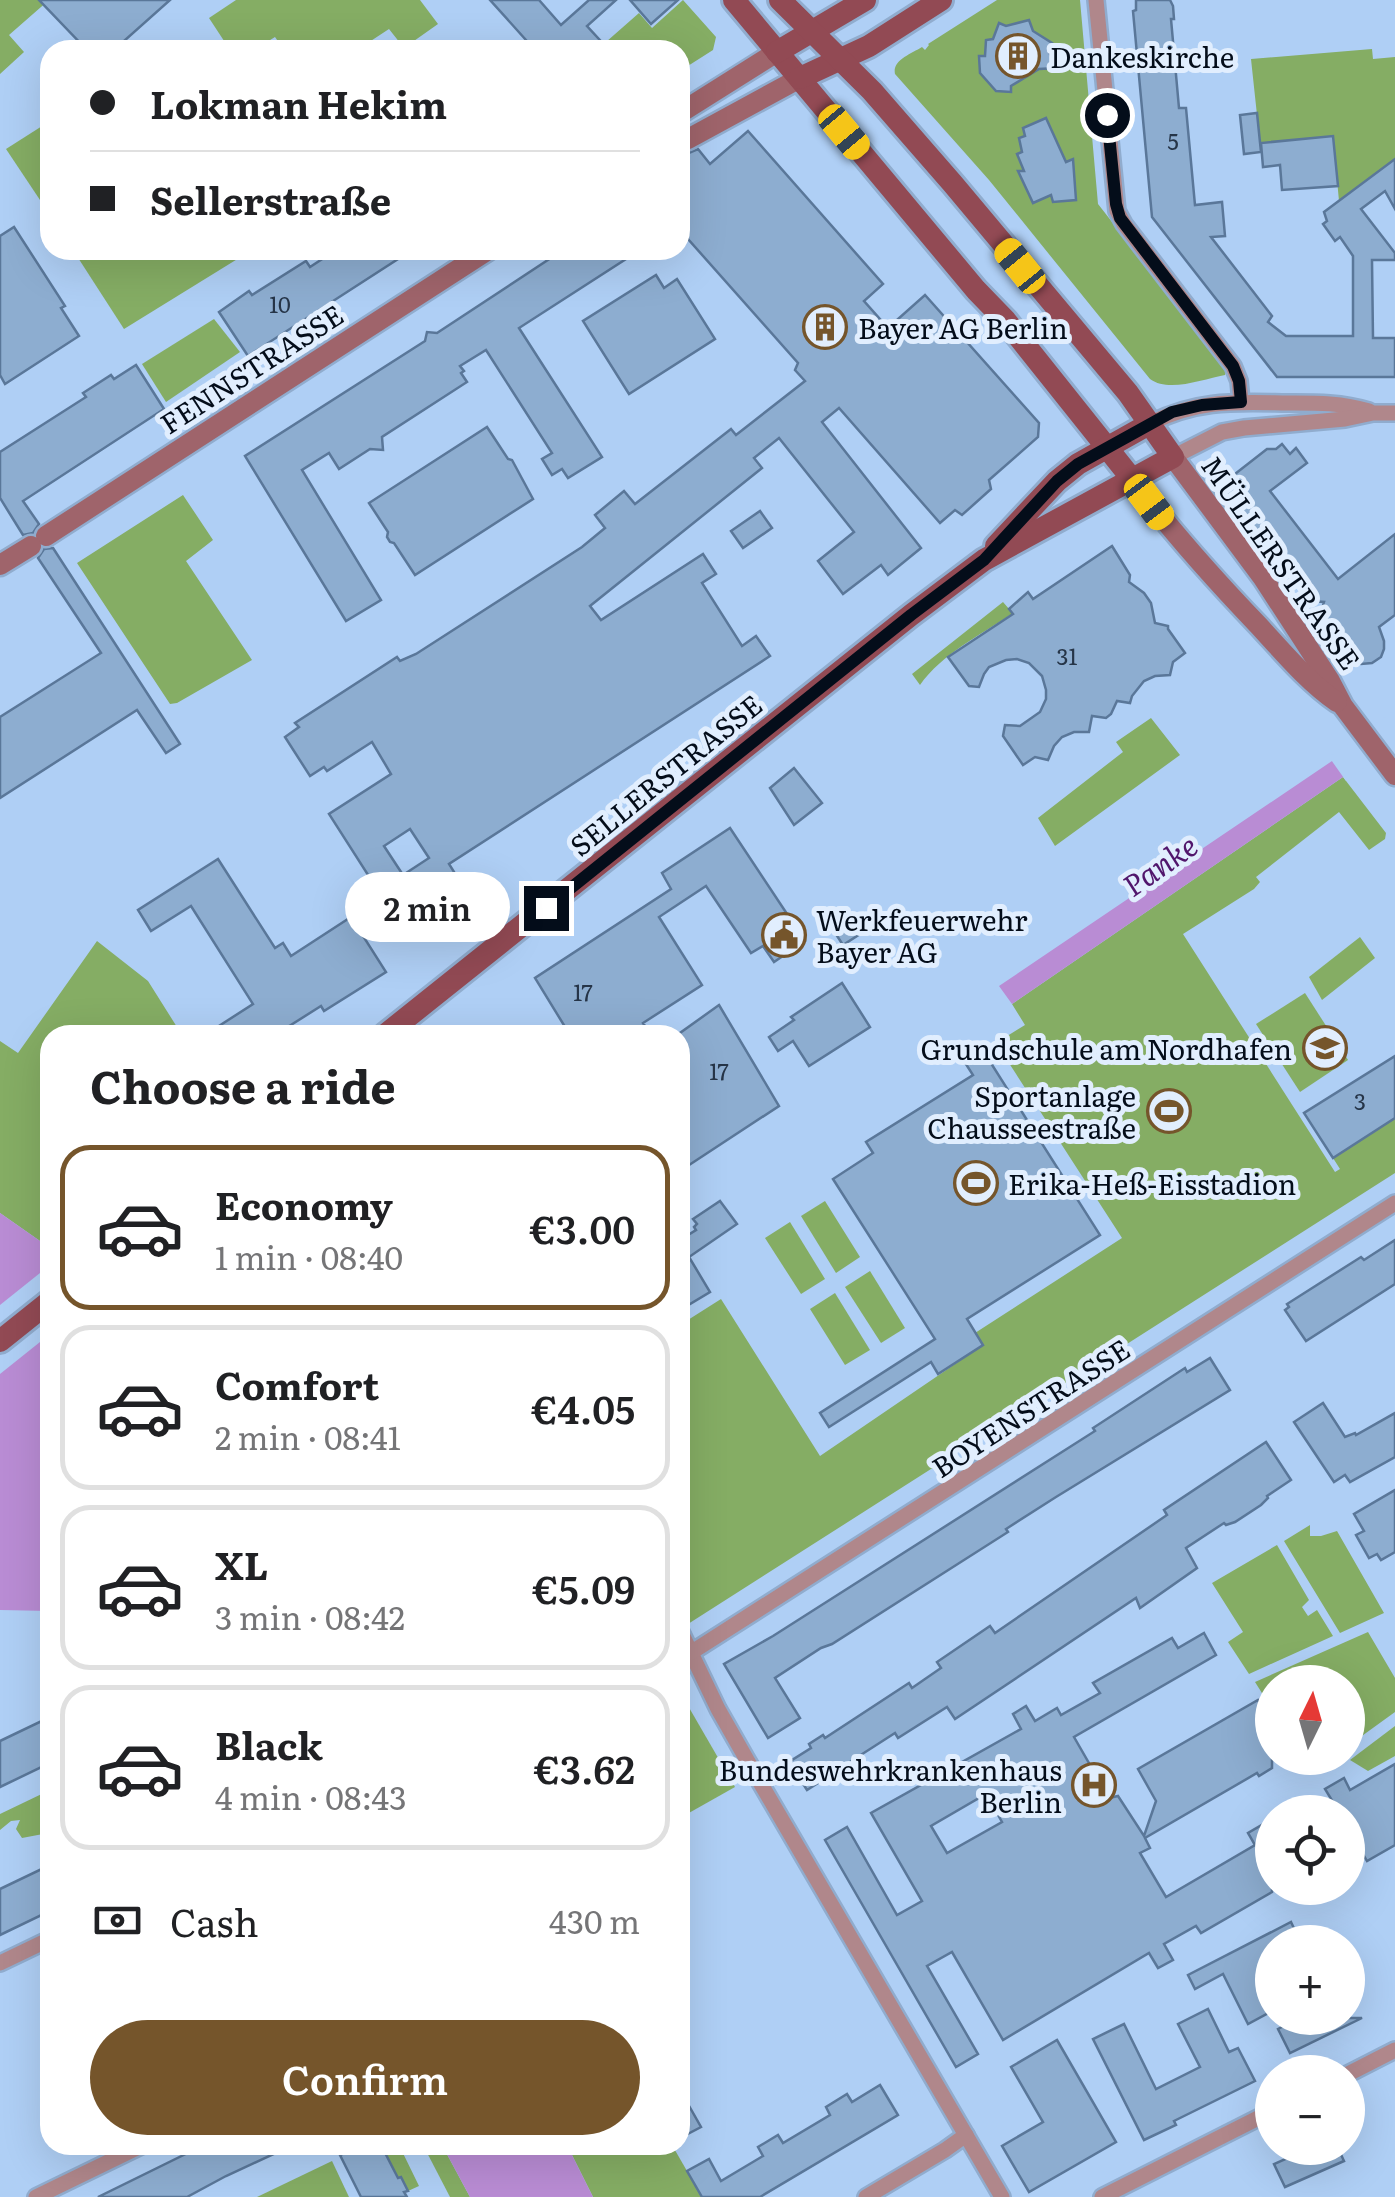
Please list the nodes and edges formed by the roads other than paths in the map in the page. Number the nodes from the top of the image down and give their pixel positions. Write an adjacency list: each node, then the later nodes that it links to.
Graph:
1 (734, 0): 7 (main road, MÜLLERSTRASSE)
2 (780, 0): 6 (main road, MÜLLERSTRASSE)
3 (865, 0): 6 (main road)
4 (940, 0): 8 (main road)
5 (1096, 0): 13 (street)
6 (813, 32): 7 (main road); 8 (main road, MÜLLERSTRASSE)
7 (776, 52): 9 (main road, MÜLLERSTRASSE); 10 (main road)
8 (840, 59): 9 (main road); 16 (main road, MÜLLERSTRASSE)
9 (800, 78): 11 (main road); 17 (main road, MÜLLERSTRASSE)
10 (690, 106)
11 (690, 138)
12 (472, 260): 21 (main road, FENNSTRASSE)
13 (1241, 402): 14 (street); 16 (street)
14 (1372, 412): 15 (street); 18 (street)
15 (1395, 413)
16 (1151, 423): 17 (main road, SELLERSTRASSE); 18 (main road, MÜLLERSTRASSE)
17 (1108, 448): 19 (main road, MÜLLERSTRASSE); 20 (main road, SELLERSTRASSE)
18 (1172, 457): 19 (main road, SELLERSTRASSE); 22 (main road, MÜLLERSTRASSE)
19 (1132, 479): 20 (main road, SELLERSTRASSE); 22 (main road, MÜLLERSTRASSE)
20 (984, 560): 24 (main road, SELLERSTRASSE)
21 (0, 566)
22 (1343, 706): 23 (main road, MÜLLERSTRASSE)
23 (1395, 775)
24 (398, 1025)
25 (1395, 1203): 29 (street, BOYENSTRASSE)
26 (40, 1309): 27 (main road)
27 (0, 1341)
28 (690, 1648): 29 (street)
29 (692, 1652): 35 (street)
30 (40, 1944): 31 (street)
31 (0, 1963)
32 (1395, 2050): 33 (street)
33 (1365, 2065)
34 (1255, 2120): 40 (street)
35 (966, 2135): 38 (street); 39 (street)
36 (122, 2155): 37 (street)
37 (36, 2197)
38 (866, 2197)
39 (1002, 2197)
40 (1102, 2197)

